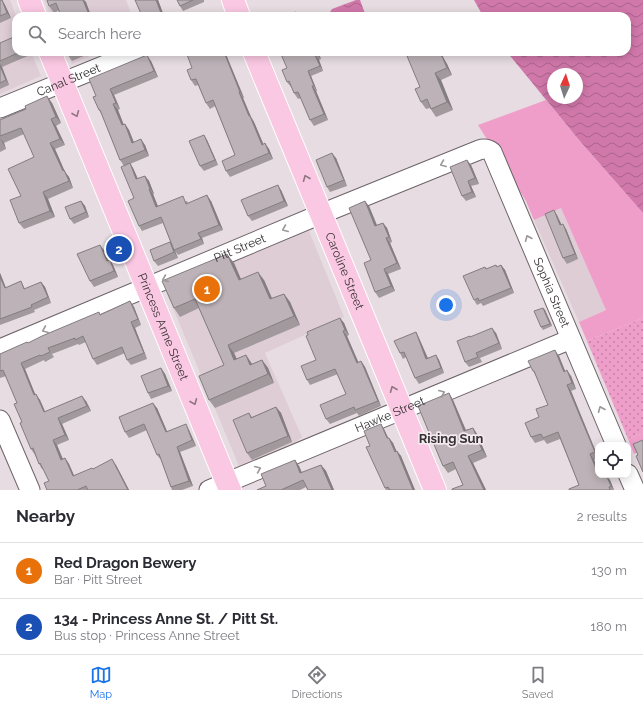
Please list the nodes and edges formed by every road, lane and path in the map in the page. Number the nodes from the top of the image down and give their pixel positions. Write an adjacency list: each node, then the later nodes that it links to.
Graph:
1 (29, 0): 2 (main road)
2 (34, 12)
3 (52, 56): 6 (main road, Princess Anne Street)
4 (127, 56): 6 (street, Canal Street)
5 (256, 56): 9 (main road, Caroline Street, one-way to 5)
6 (63, 82): 7 (street, Canal Street); 10 (main road, Princess Anne Street, one-way to 10)
7 (0, 108)
8 (479, 150): 9 (street, Pitt Street, one-way to 9); 11 (street, Sophia Street, one-way to 8)
9 (321, 214): 10 (street, Pitt Street, one-way to 10); 13 (main road, Caroline Street, one-way to 9)
10 (147, 287): 12 (street, Pitt Street, one-way to 12); 17 (main road, Princess Anne Street, one-way to 17)
11 (571, 339): 13 (street, Hawke Street, one-way to 11); 15 (street, Sophia Street, one-way to 11)
12 (0, 349)
13 (402, 409): 17 (street, Hawke Street, one-way to 13); 19 (main road, Caroline Street)
14 (0, 420): 18 (street)
15 (615, 442)
16 (630, 478): 20 (street)
17 (222, 487)
18 (30, 490)
19 (435, 490)
20 (635, 490)

